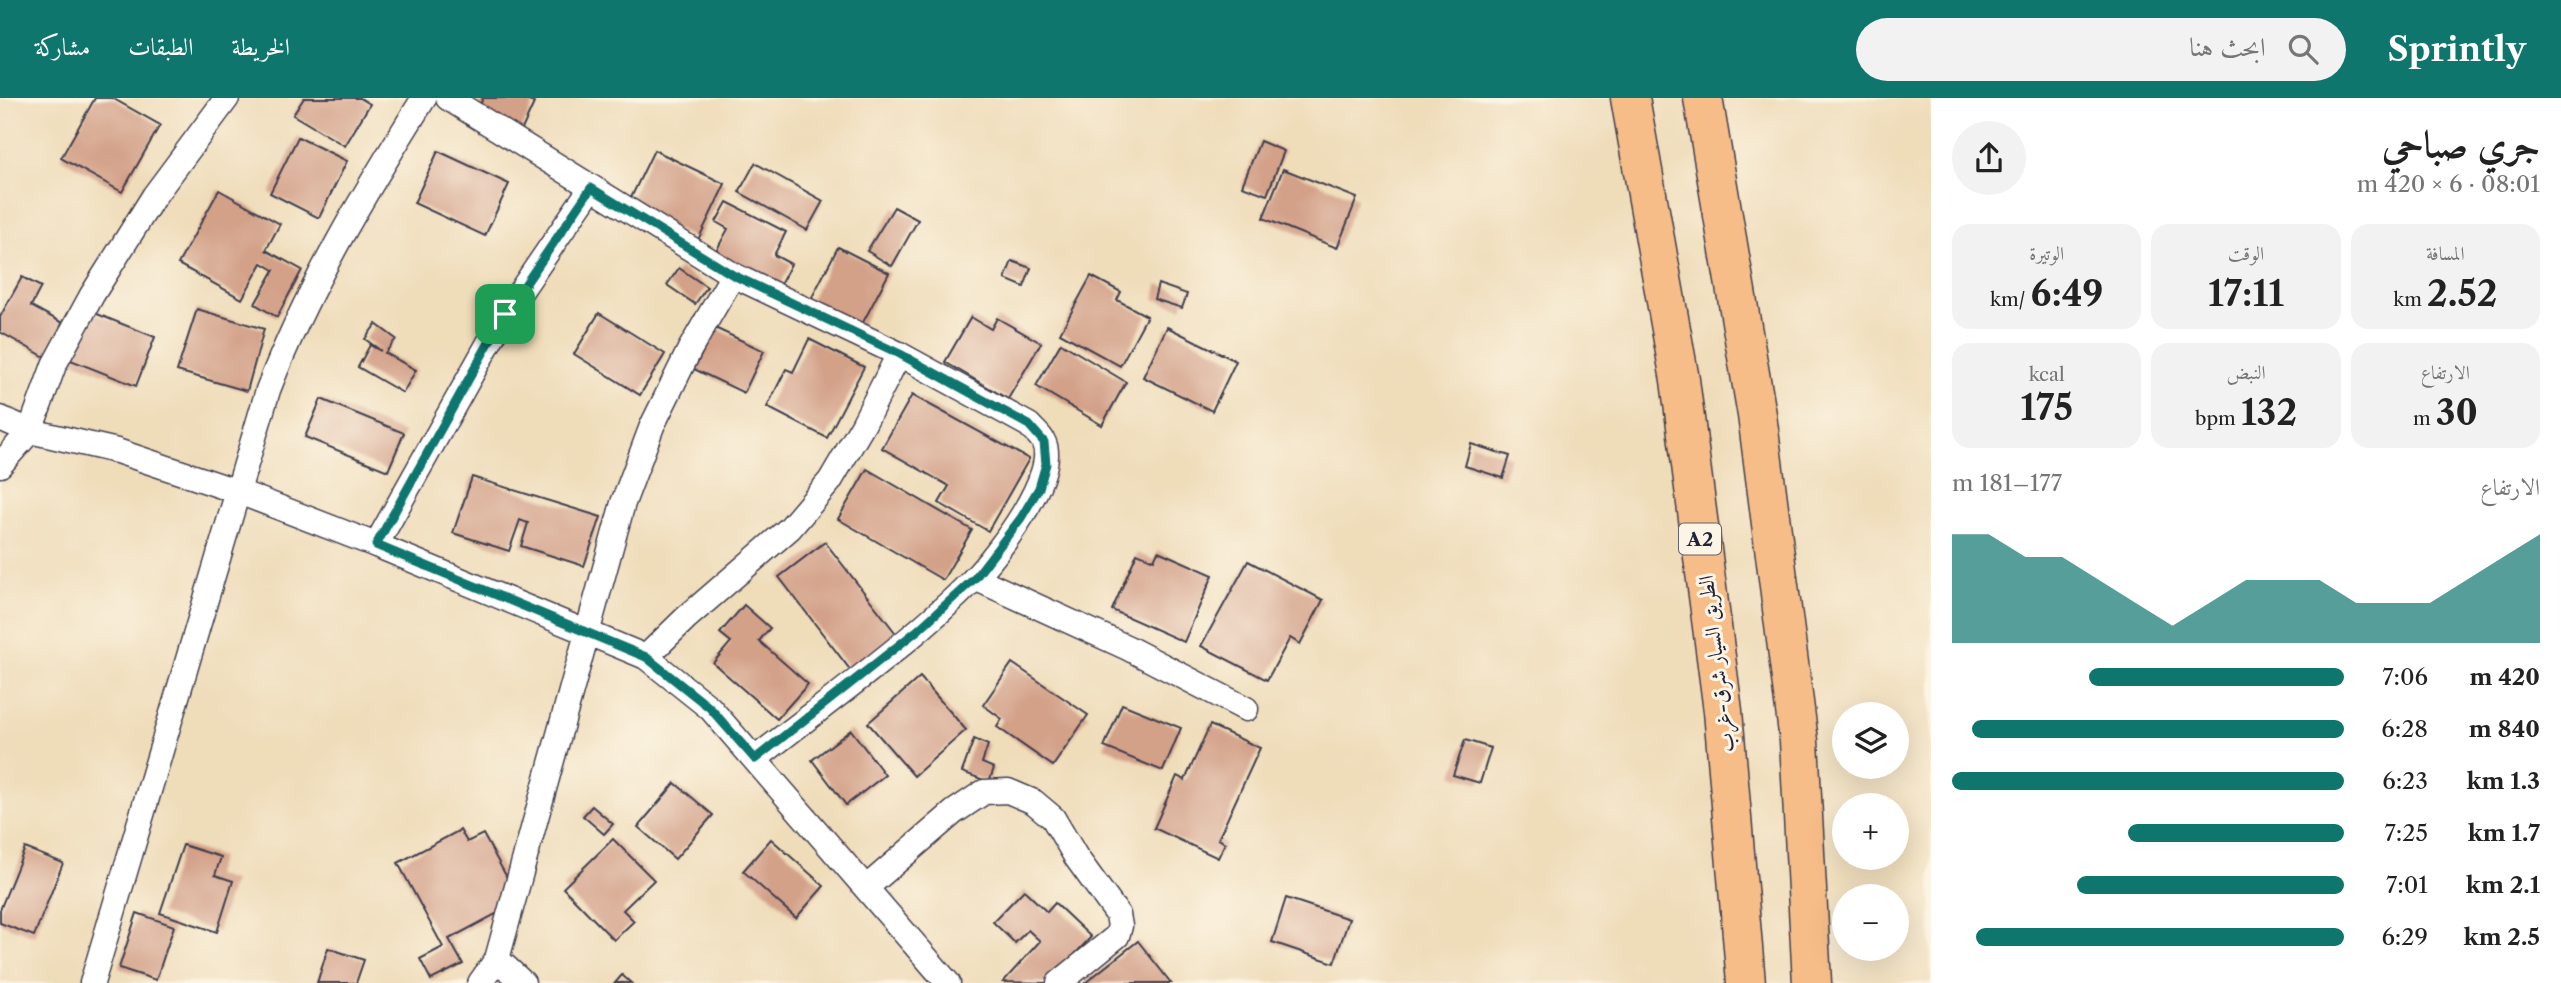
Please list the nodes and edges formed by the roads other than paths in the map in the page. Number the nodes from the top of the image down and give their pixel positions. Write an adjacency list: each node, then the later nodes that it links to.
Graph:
1 (227, 98): 10 (street)
2 (424, 98): 12 (street)
3 (449, 98): 6 (street)
4 (1630, 98): 26 (highway, الطريق السيار شرق-غرب / A2)
5 (1703, 98): 27 (highway)
6 (591, 188): 7 (street); 13 (street)
7 (733, 275): 8 (street); 15 (street)
8 (900, 354): 14 (street); 16 (street)
9 (0, 418): 10 (street)
10 (30, 431): 11 (street); 12 (street)
11 (0, 465)
12 (239, 492): 13 (street); 21 (street)
13 (376, 545): 15 (street)
14 (975, 578): 17 (street); 18 (street)
15 (590, 632): 16 (street); 20 (street)
16 (646, 657): 18 (street)
17 (1246, 709)
18 (755, 759): 19 (street)
19 (867, 887): 24 (street); 25 (street)
20 (497, 959): 22 (street); 23 (street)
21 (92, 983)
22 (480, 983)
23 (523, 983)
24 (948, 983)
25 (1059, 983)
26 (1746, 983)
27 (1812, 983)

